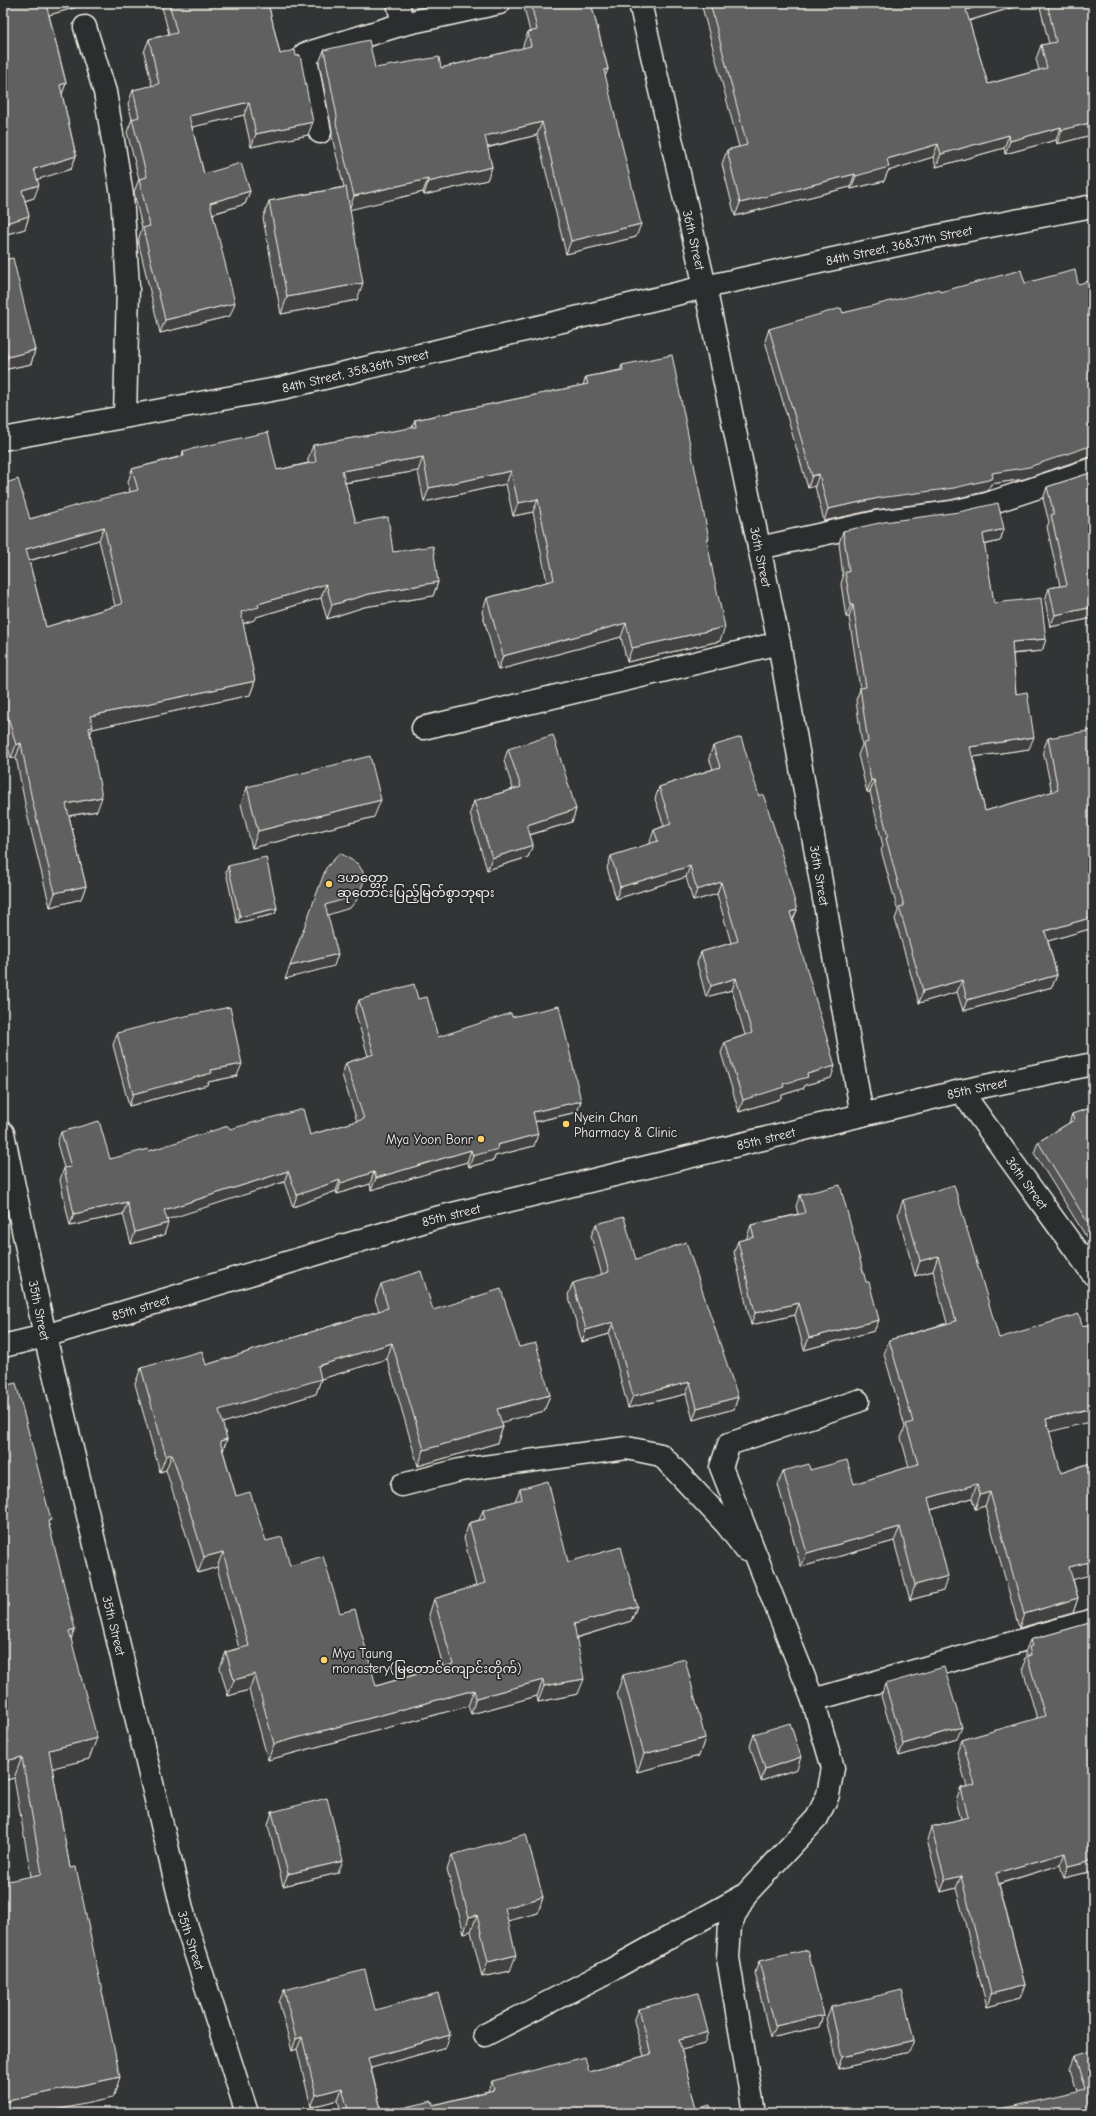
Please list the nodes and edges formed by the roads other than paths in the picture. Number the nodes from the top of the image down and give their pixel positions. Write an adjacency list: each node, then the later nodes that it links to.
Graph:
1 (398, 3): 4 (street)
2 (499, 3): 4 (street)
3 (640, 3): 8 (street, 36th Street)
4 (403, 24): 6 (street)
5 (85, 27): 9 (street)
6 (320, 132)
7 (1093, 206): 8 (street, 84th Street, 36&37th Street)
8 (706, 287): 9 (street, 84th Street, 35&36th Street); 12 (street, 36th Street)
9 (124, 416): 10 (street, 84th Street, 35&36th Street)
10 (3, 439)
11 (1093, 469): 12 (street)
12 (759, 548): 13 (street, 36th Street)
13 (779, 643): 14 (street); 17 (street, 36th Street)
14 (423, 728)
15 (1093, 1064): 16 (street, 85th Street)
16 (961, 1091): 17 (street, 85th Street); 19 (street, 36th Street)
17 (862, 1115): 20 (street, 85th street)
18 (3, 1133): 20 (street, 35th Street)
19 (1093, 1274)
20 (45, 1336): 21 (street, 85th street); 29 (street, 35th Street)
21 (3, 1346)
22 (858, 1401): 25 (street)
23 (402, 1485): 25 (street)
24 (1093, 1620): 26 (street)
25 (785, 1626): 26 (street)
26 (813, 1700): 27 (street)
27 (745, 1895): 28 (street); 30 (street)
28 (485, 2035)
29 (247, 2113)
30 (754, 2113)

